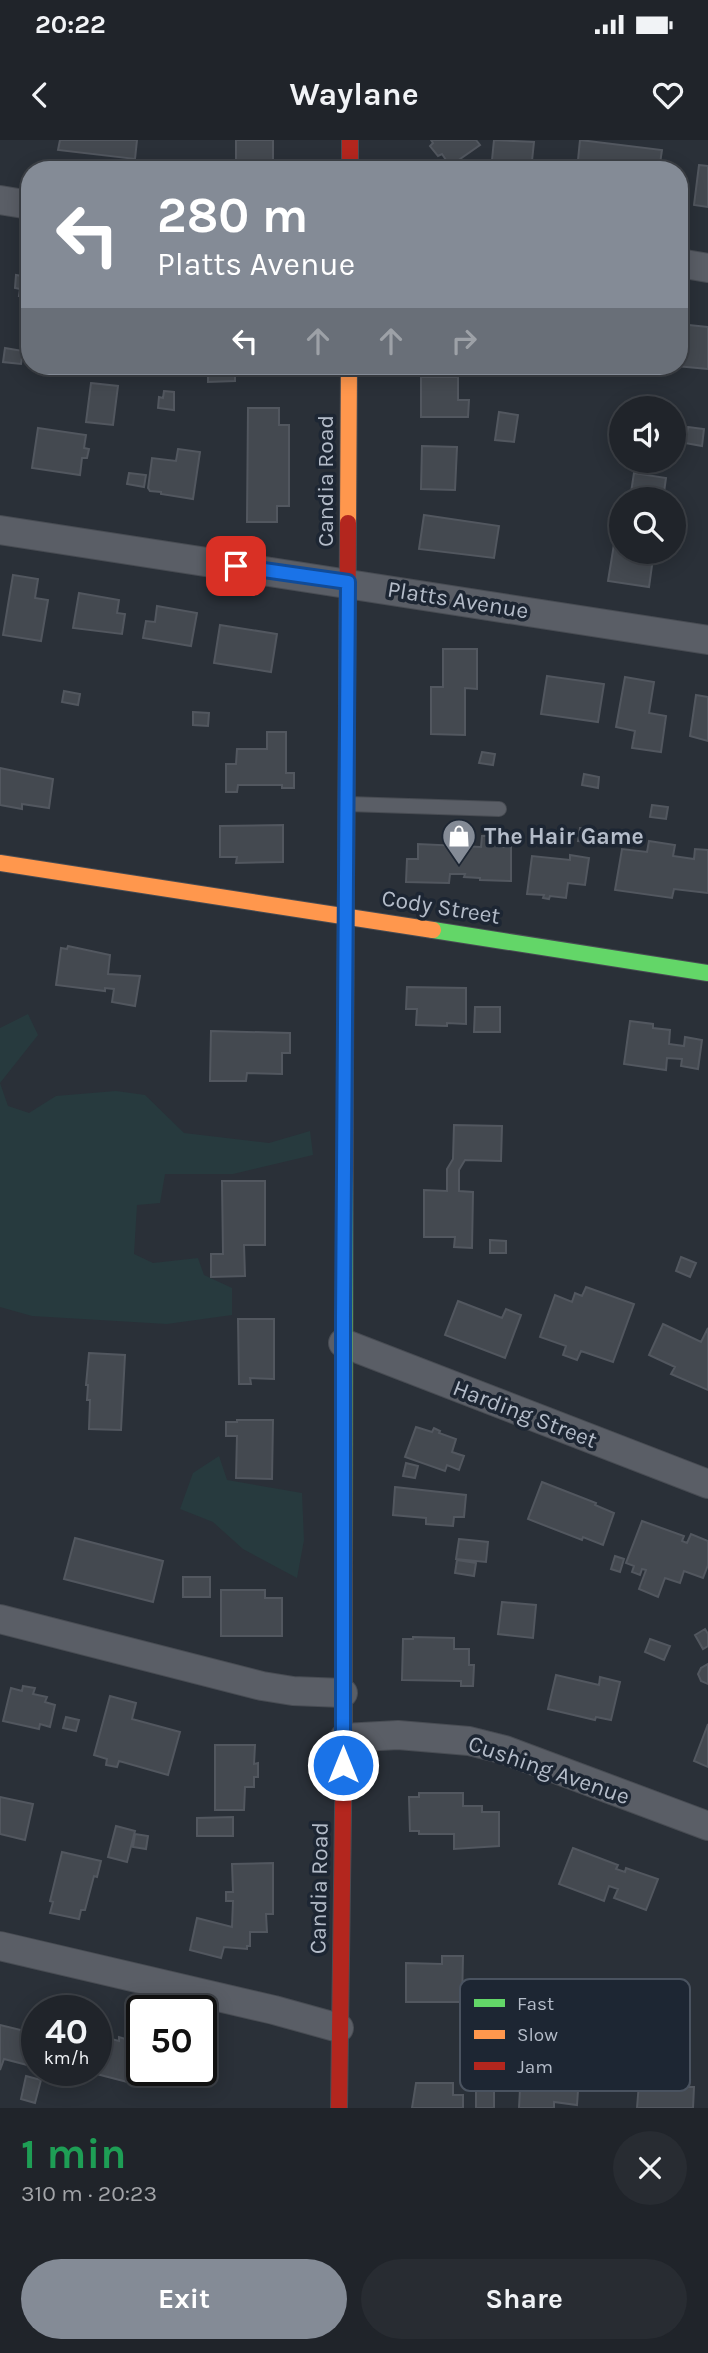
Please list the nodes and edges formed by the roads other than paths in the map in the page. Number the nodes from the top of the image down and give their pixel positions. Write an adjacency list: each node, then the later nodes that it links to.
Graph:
1 (350, 140): 2 (main road)
2 (350, 161)
3 (0, 200): 4 (street)
4 (21, 204)
5 (688, 265): 6 (street)
6 (708, 268)
7 (349, 375): 9 (main road, Candia Road)
8 (0, 530): 9 (street, Platts Avenue)
9 (348, 582): 10 (street, Platts Avenue); 11 (main road, Candia Road)
10 (708, 640)
11 (346, 804): 12 (lane); 14 (main road, Candia Road)
12 (499, 809)
13 (0, 863): 14 (main road, Cody Street)
14 (346, 916): 15 (main road, Cody Street); 16 (main road, Candia Road)
15 (708, 972)
16 (343, 1343): 17 (street, Harding Street); 19 (main road, Candia Road)
17 (708, 1484)
18 (0, 1619): 19 (street)
19 (343, 1693): 20 (main road, Candia Road)
20 (344, 1738): 21 (street, Cushing Avenue); 23 (main road, Candia Road)
21 (708, 1825)
22 (0, 1947): 23 (street)
23 (339, 2028): 24 (main road, Candia Road)
24 (339, 2108)

